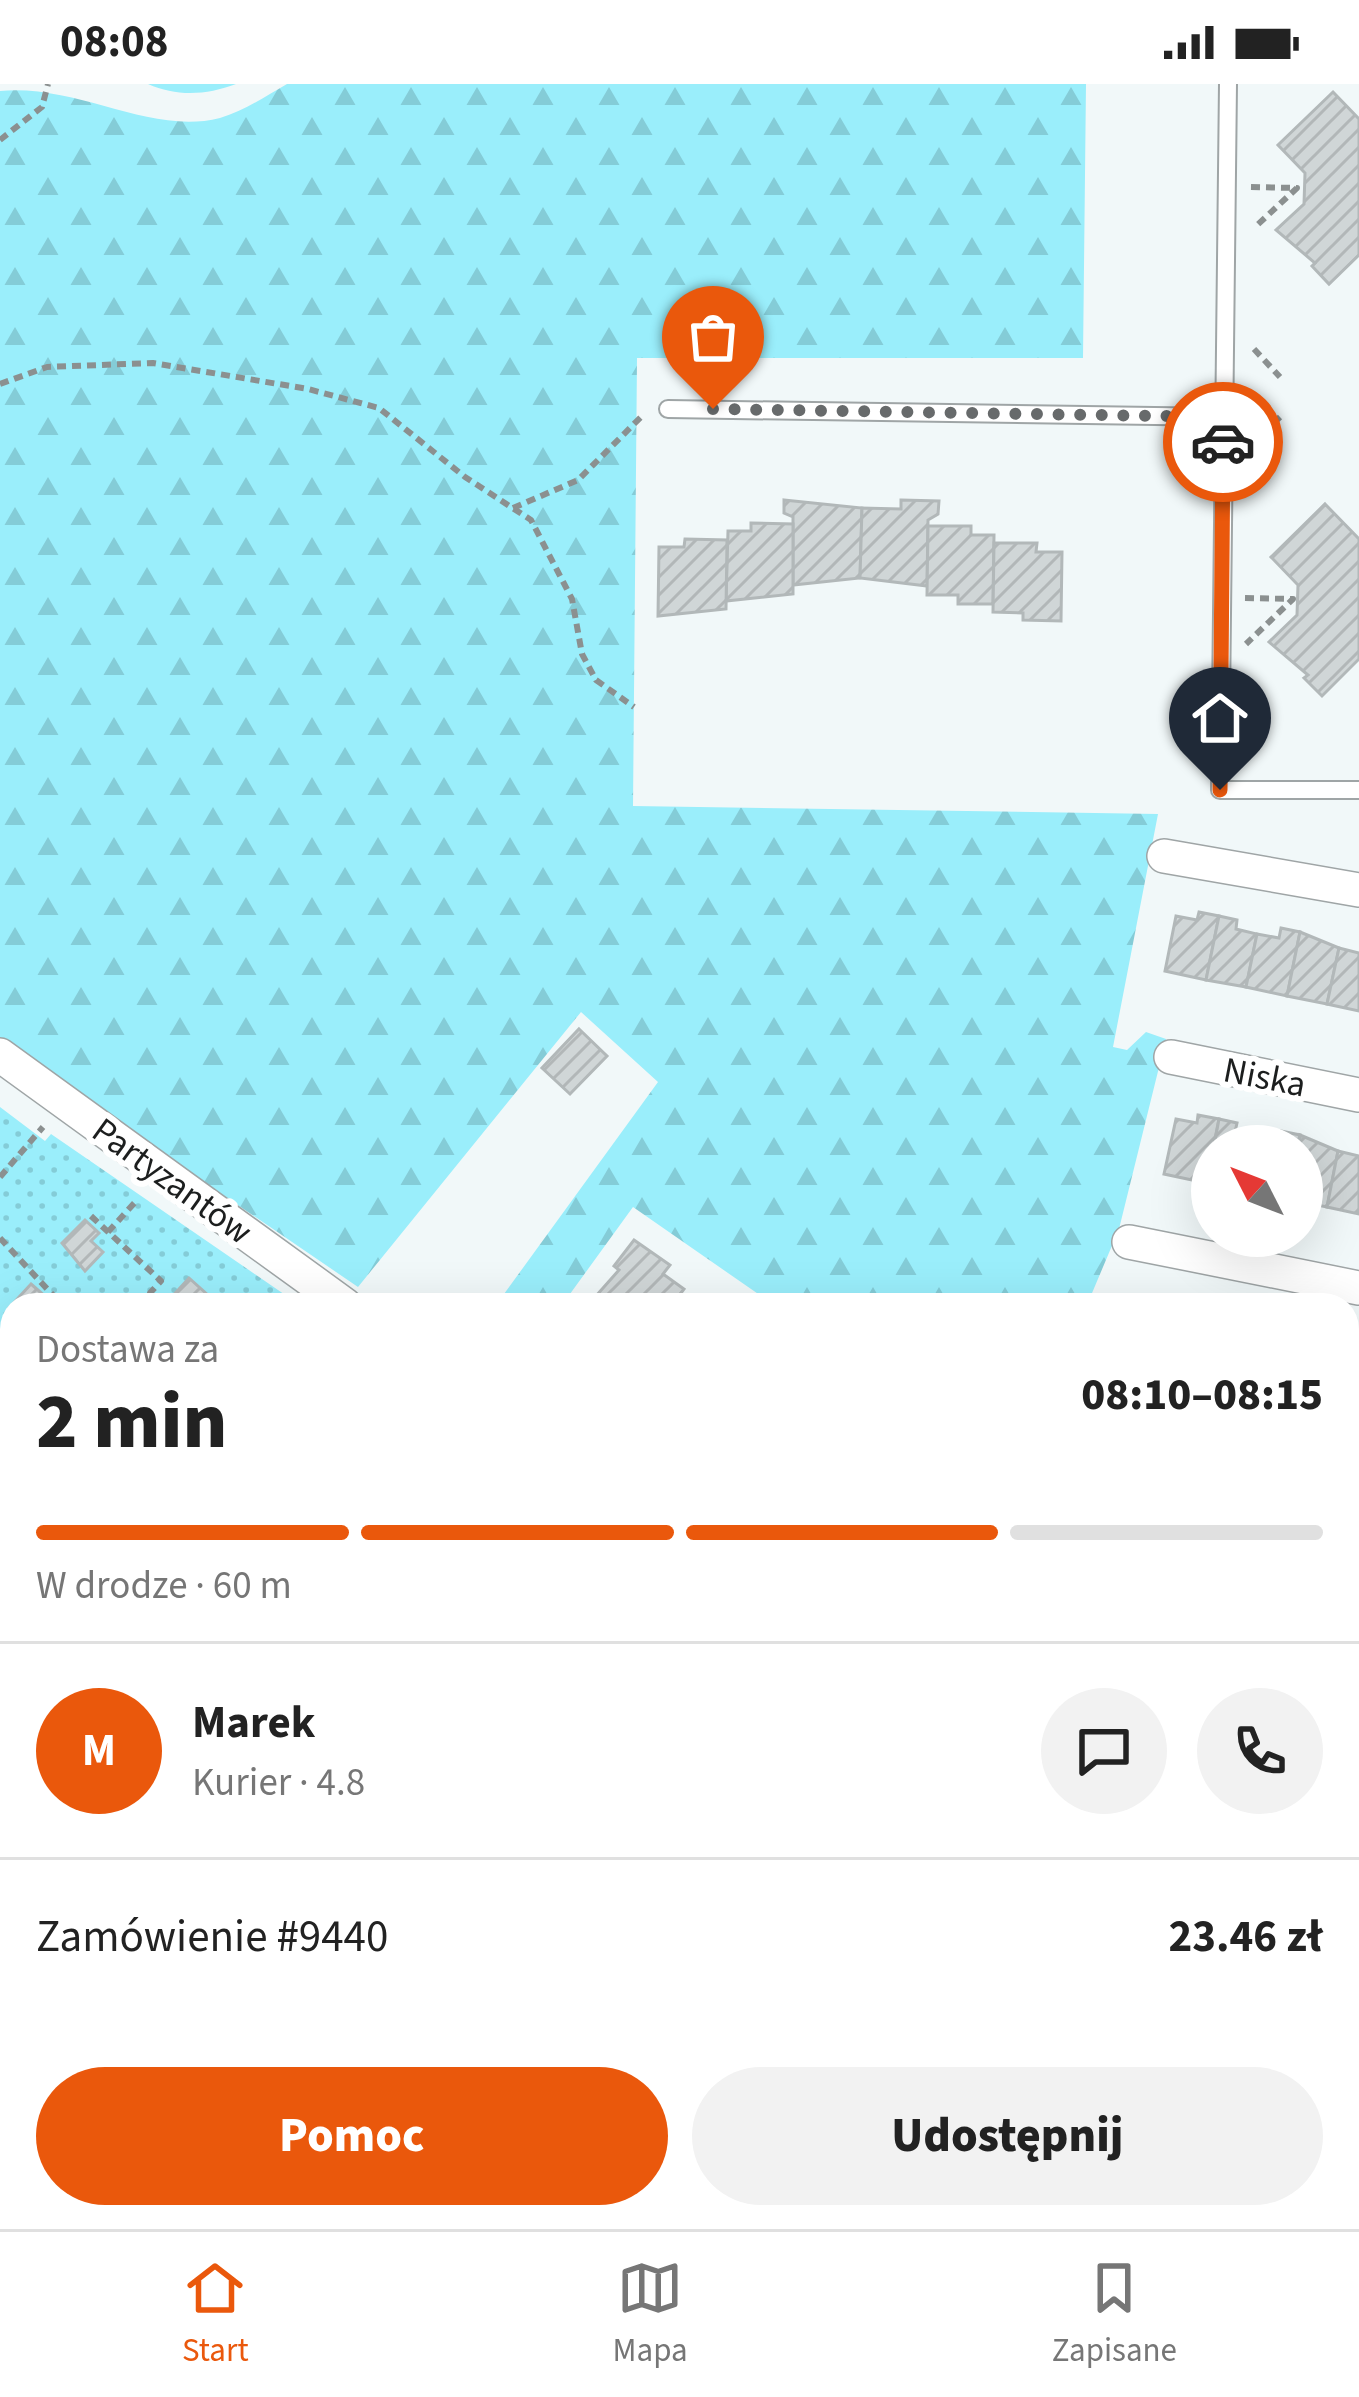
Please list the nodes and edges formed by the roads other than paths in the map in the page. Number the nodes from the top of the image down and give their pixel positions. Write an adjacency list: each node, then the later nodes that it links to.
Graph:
1 (1228, 84): 3 (lane)
2 (668, 409): 3 (lane)
3 (1224, 417): 4 (lane)
4 (1359, 790)
5 (1164, 856): 6 (street)
6 (1359, 890)
7 (0, 1055): 12 (street, Partyzantów)
8 (1171, 1058): 9 (street, Niska)
9 (1359, 1095)
10 (1129, 1243): 11 (street)
11 (1359, 1288)
12 (328, 1293)

